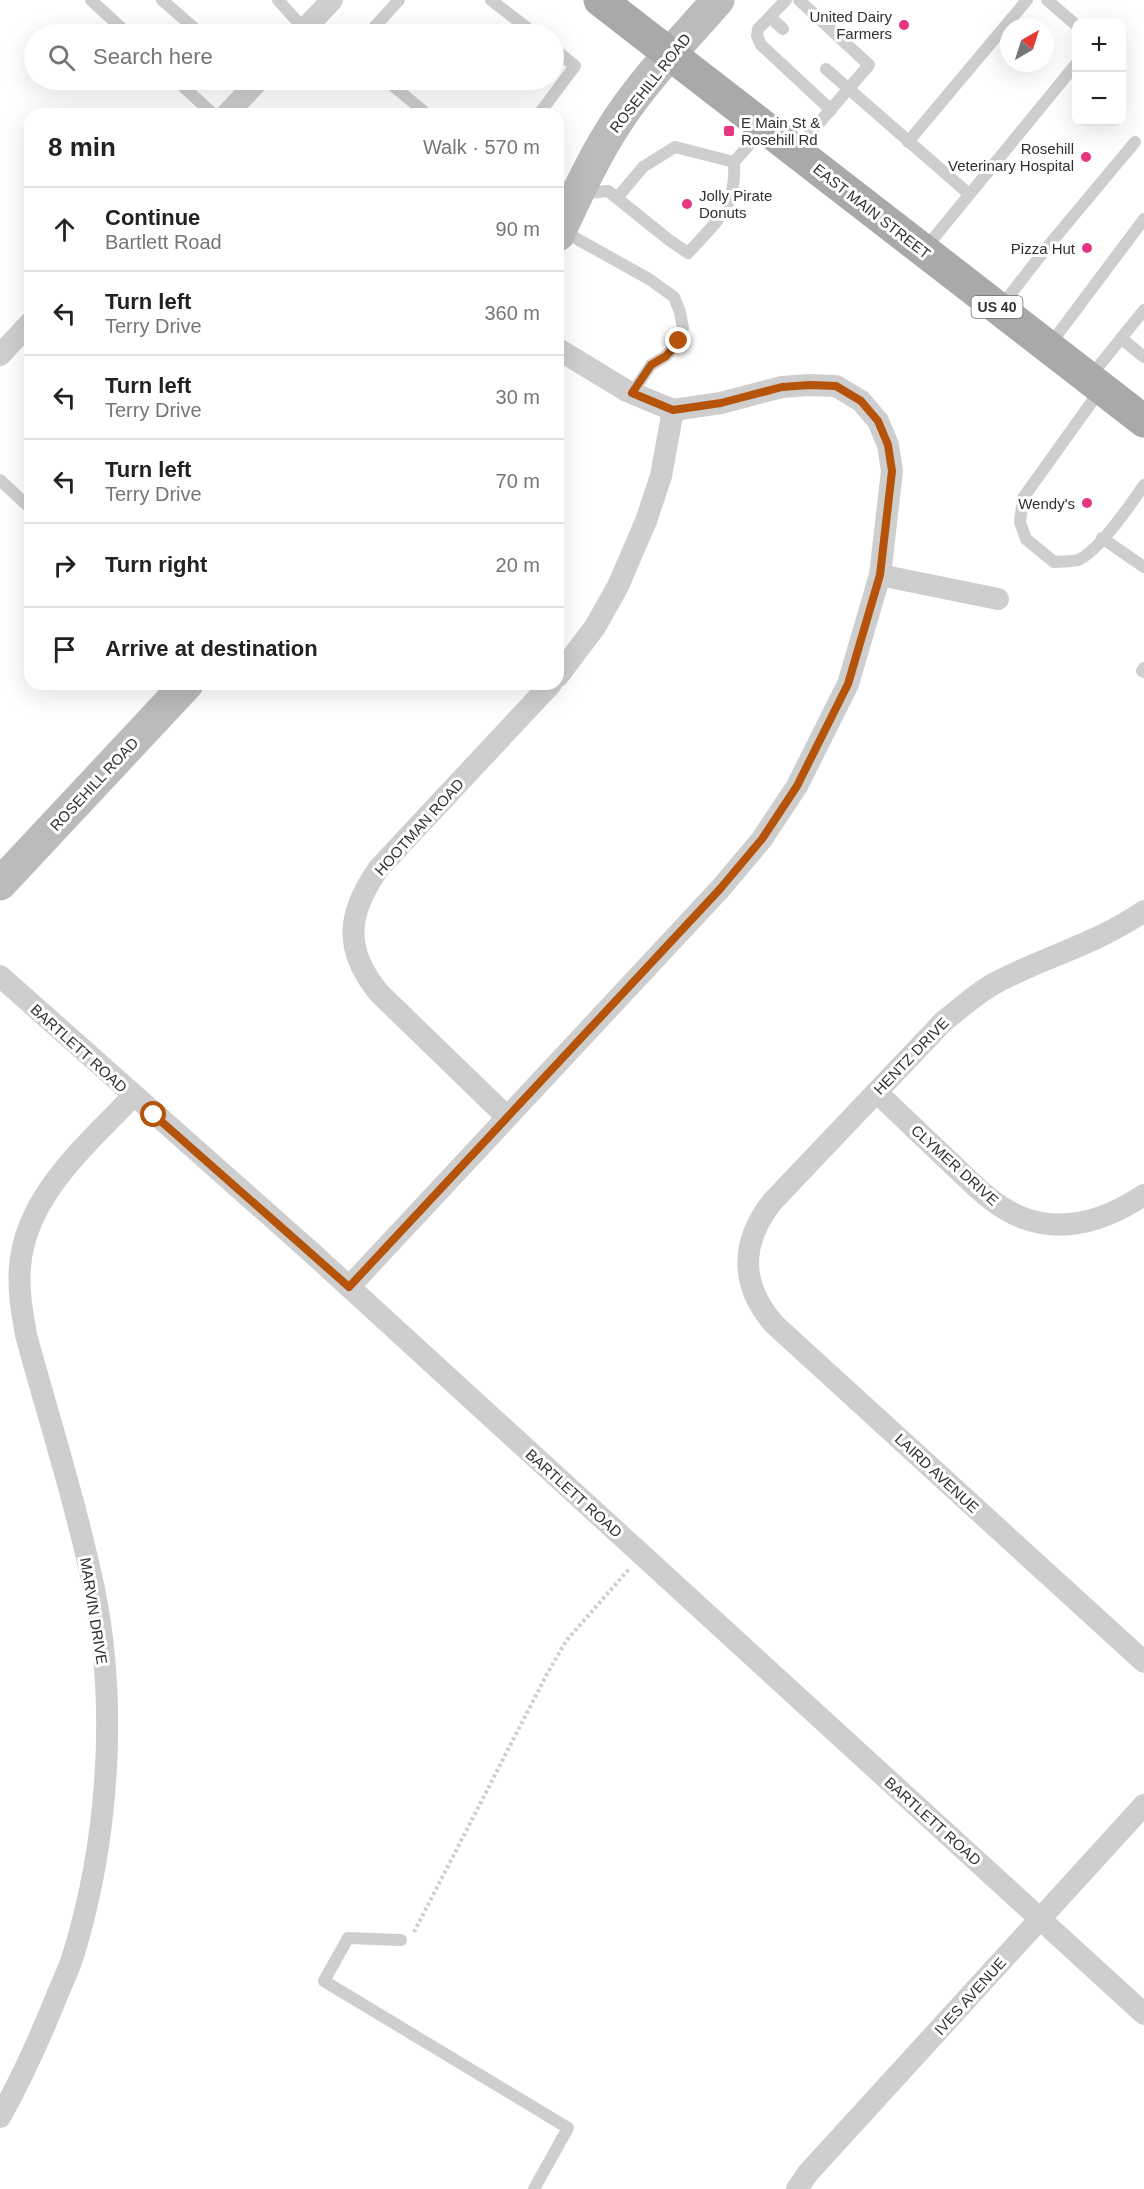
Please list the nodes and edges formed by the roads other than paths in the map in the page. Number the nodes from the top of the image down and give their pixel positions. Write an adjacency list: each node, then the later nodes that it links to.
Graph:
1 (91, 0): 15 (lane)
2 (162, 0): 16 (lane)
3 (278, 0): 17 (lane)
4 (332, 0): 18 (street)
5 (399, 0): 19 (lane)
6 (491, 0): 20 (lane)
7 (600, 0): 22 (main road, EAST MAIN STREET / US 40)
8 (718, 0): 22 (street, ROSEHILL ROAD)
9 (786, 0): 13 (lane)
10 (799, 0): 31 (lane)
11 (1027, 0): 38 (lane)
12 (1047, 0): 14 (lane)
13 (770, 17): 21 (lane); 36 (lane)
14 (1072, 21)
15 (117, 24)
16 (190, 24)
17 (297, 24)
18 (310, 24)
19 (377, 24)
20 (522, 24)
21 (783, 29)
22 (670, 55): 37 (main road, EAST MAIN STREET / US 40); 42 (street, ROSEHILL ROAD)
23 (564, 57): 26 (lane)
24 (825, 69): 31 (lane)
25 (1072, 70): 43 (lane)
26 (564, 81)
27 (187, 90): 32 (lane)
28 (247, 90): 33 (street)
29 (398, 90): 34 (lane)
30 (557, 90): 35 (lane)
31 (848, 90): 36 (lane); 38 (lane)
32 (206, 108)
33 (232, 108)
34 (420, 108)
35 (544, 108)
36 (831, 110): 40 (lane)
37 (764, 128): 40 (main road, EAST MAIN STREET / US 40); 41 (lane)
38 (908, 142): 43 (lane)
39 (1135, 142): 49 (lane)
40 (795, 151): 48 (main road, EAST MAIN STREET / US 40)
41 (734, 162): 44 (lane); 44 (lane)
42 (568, 189): 44 (lane); 45 (street, ROSEHILL ROAD)
43 (969, 194): 48 (lane)
44 (617, 198)
45 (564, 208)
46 (1144, 219): 53 (lane)
47 (564, 235): 58 (lane)
48 (923, 250): 49 (main road, EAST MAIN STREET / US 40)
49 (999, 309): 53 (main road, EAST MAIN STREET / US 40)
50 (1142, 317): 52 (lane)
51 (24, 329): 55 (street)
52 (1121, 338): 56 (lane); 57 (lane)
53 (1048, 347): 57 (main road, EAST MAIN STREET / US 40)
54 (564, 353): 58 (street)
55 (0, 355)
56 (1144, 357)
57 (1095, 383): 60 (main road, EAST MAIN STREET / US 40); 64 (lane)
58 (632, 393): 59 (street)
59 (673, 410): 66 (street); 68 (street)
60 (1144, 421)
61 (0, 480): 63 (lane)
62 (1144, 485): 64 (lane)
63 (24, 502)
64 (1102, 538): 65 (lane)
65 (1144, 567)
66 (880, 575): 67 (street); 76 (street)
67 (998, 599)
68 (564, 668)
69 (181, 690): 71 (street, ROSEHILL ROAD)
70 (545, 690): 76 (street, HOOTMAN ROAD)
71 (0, 884)
72 (1144, 911): 74 (street, HENTZ DRIVE)
73 (0, 976): 75 (street, BARTLETT ROAD)
74 (877, 1092): 77 (street, CLYMER DRIVE); 78 (street, HENTZ DRIVE)
75 (133, 1096): 79 (street, BARTLETT ROAD); 85 (street, MARVIN DRIVE)
76 (507, 1117): 79 (street)
77 (1144, 1195)
78 (749, 1272): 80 (street, LAIRD AVENUE)
79 (349, 1287): 82 (street, BARTLETT ROAD)
80 (1144, 1662)
81 (1144, 1805): 82 (street, IVES AVENUE)
82 (1040, 1919): 84 (street, BARTLETT ROAD); 87 (street, IVES AVENUE)
83 (401, 1940): 86 (lane)
84 (1144, 2014)
85 (0, 2117)
86 (534, 2189)
87 (797, 2189)

